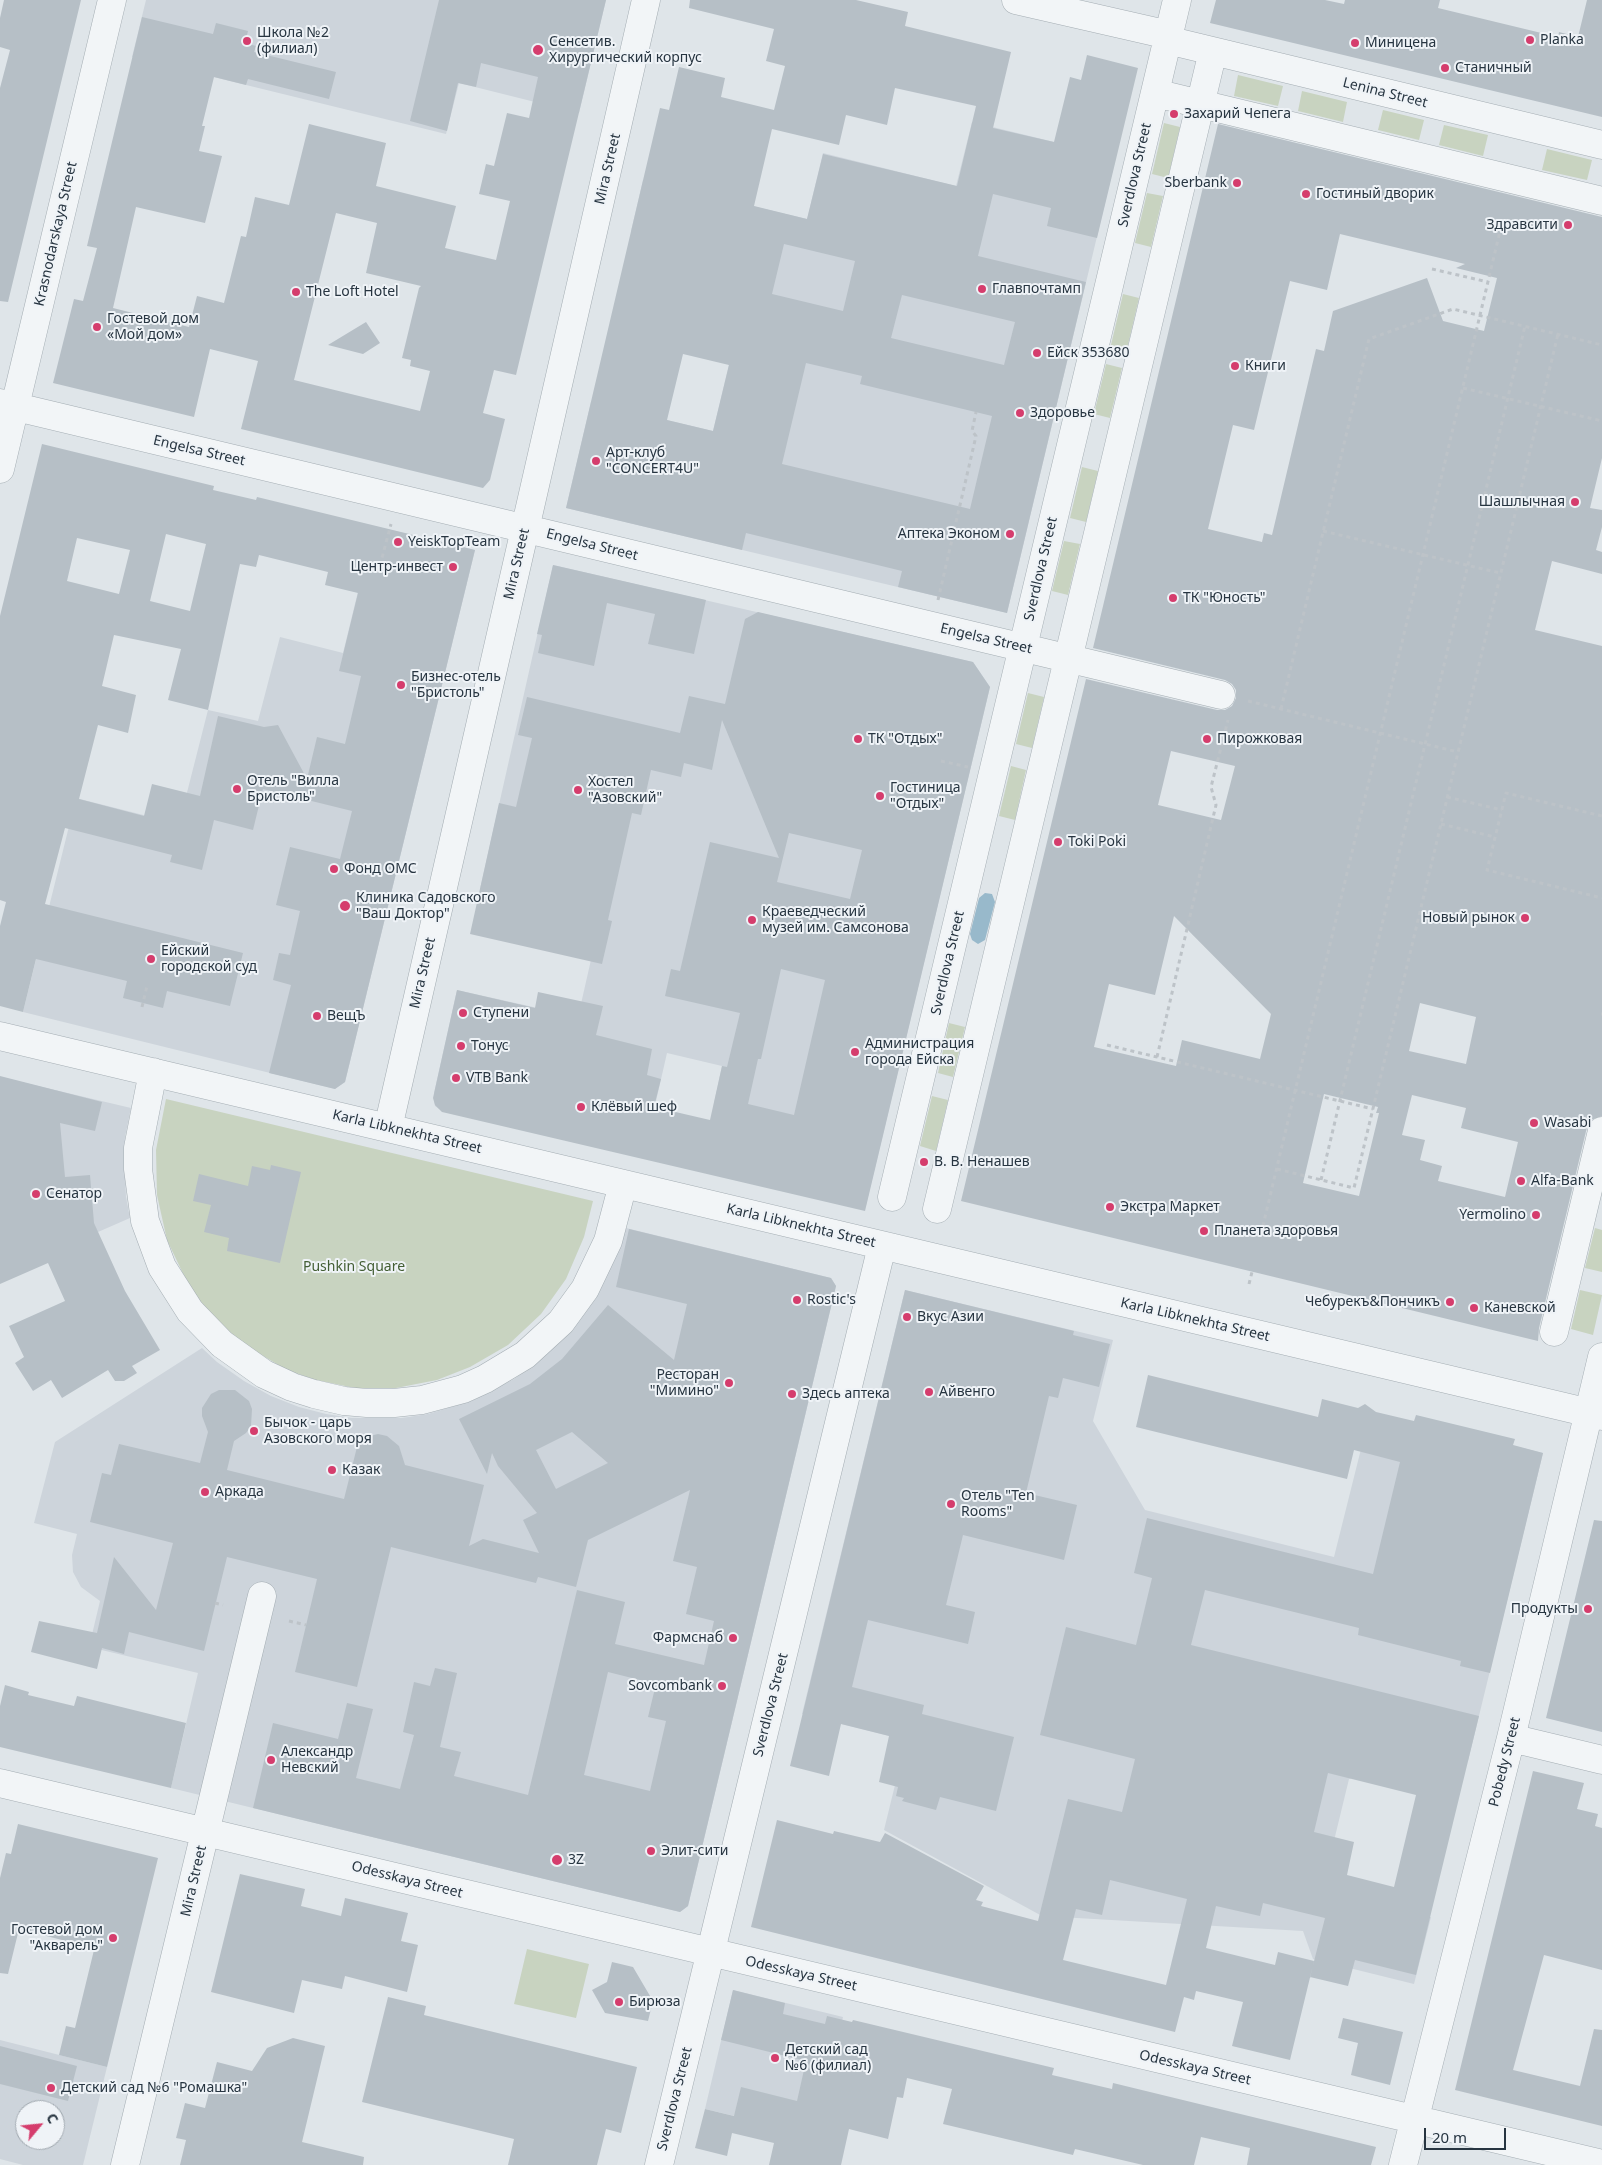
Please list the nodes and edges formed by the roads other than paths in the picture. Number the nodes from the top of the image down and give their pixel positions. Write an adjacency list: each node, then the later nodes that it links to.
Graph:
1 (112, 0): 11 (street, Krasnodarskaya Street)
2 (646, 0): 13 (street, Mira Street)
3 (1016, 0): 5 (street, Lenina Street)
4 (1176, 0): 5 (street, Sverdlova Street)
5 (1168, 37): 6 (street, Lenina Street); 7 (street, Sverdlova Street)
6 (1212, 51): 8 (street); 9 (street, Lenina Street)
7 (1155, 93): 8 (street); 14 (street, Sverdlova Street)
8 (1200, 104): 10 (street); 15 (street)
9 (1602, 145)
10 (1602, 201)
11 (8, 405): 12 (street, Krasnodarskaya Street); 13 (street, Engelsa Street)
12 (0, 469)
13 (525, 528): 14 (street, Engelsa Street); 19 (street, Mira Street)
14 (1023, 647): 15 (street, Engelsa Street); 22 (street, Sverdlova Street)
15 (1068, 658): 16 (street, Engelsa Street); 23 (street)
16 (1227, 696)
17 (0, 1036): 18 (street, Karla Libknekhta Street)
18 (153, 1072): 19 (street, Karla Libknekhta Street); 21 (street)
19 (388, 1128): 21 (street, Karla Libknekhta Street)
20 (1602, 1131): 25 (street)
21 (623, 1184): 24 (street, Karla Libknekhta Street)
22 (892, 1197)
23 (937, 1208)
24 (882, 1246): 27 (street, Karla Libknekhta Street); 33 (street, Sverdlova Street)
25 (1554, 1332)
26 (1602, 1357): 27 (street, Pobedy Street)
27 (1595, 1415): 29 (street, Pobedy Street)
28 (262, 1596): 32 (street, Mira Street)
29 (1511, 1738): 30 (street); 34 (street, Pobedy Street)
30 (1602, 1760)
31 (0, 1783): 32 (street, Odesskaya Street)
32 (205, 1832): 33 (street, Odesskaya Street); 36 (street, Mira Street)
33 (710, 1953): 34 (street, Odesskaya Street); 37 (street, Sverdlova Street)
34 (1415, 2120): 35 (street, Odesskaya Street); 38 (street, Pobedy Street)
35 (1602, 2164)
36 (125, 2165)
37 (659, 2165)
38 (1403, 2165)

